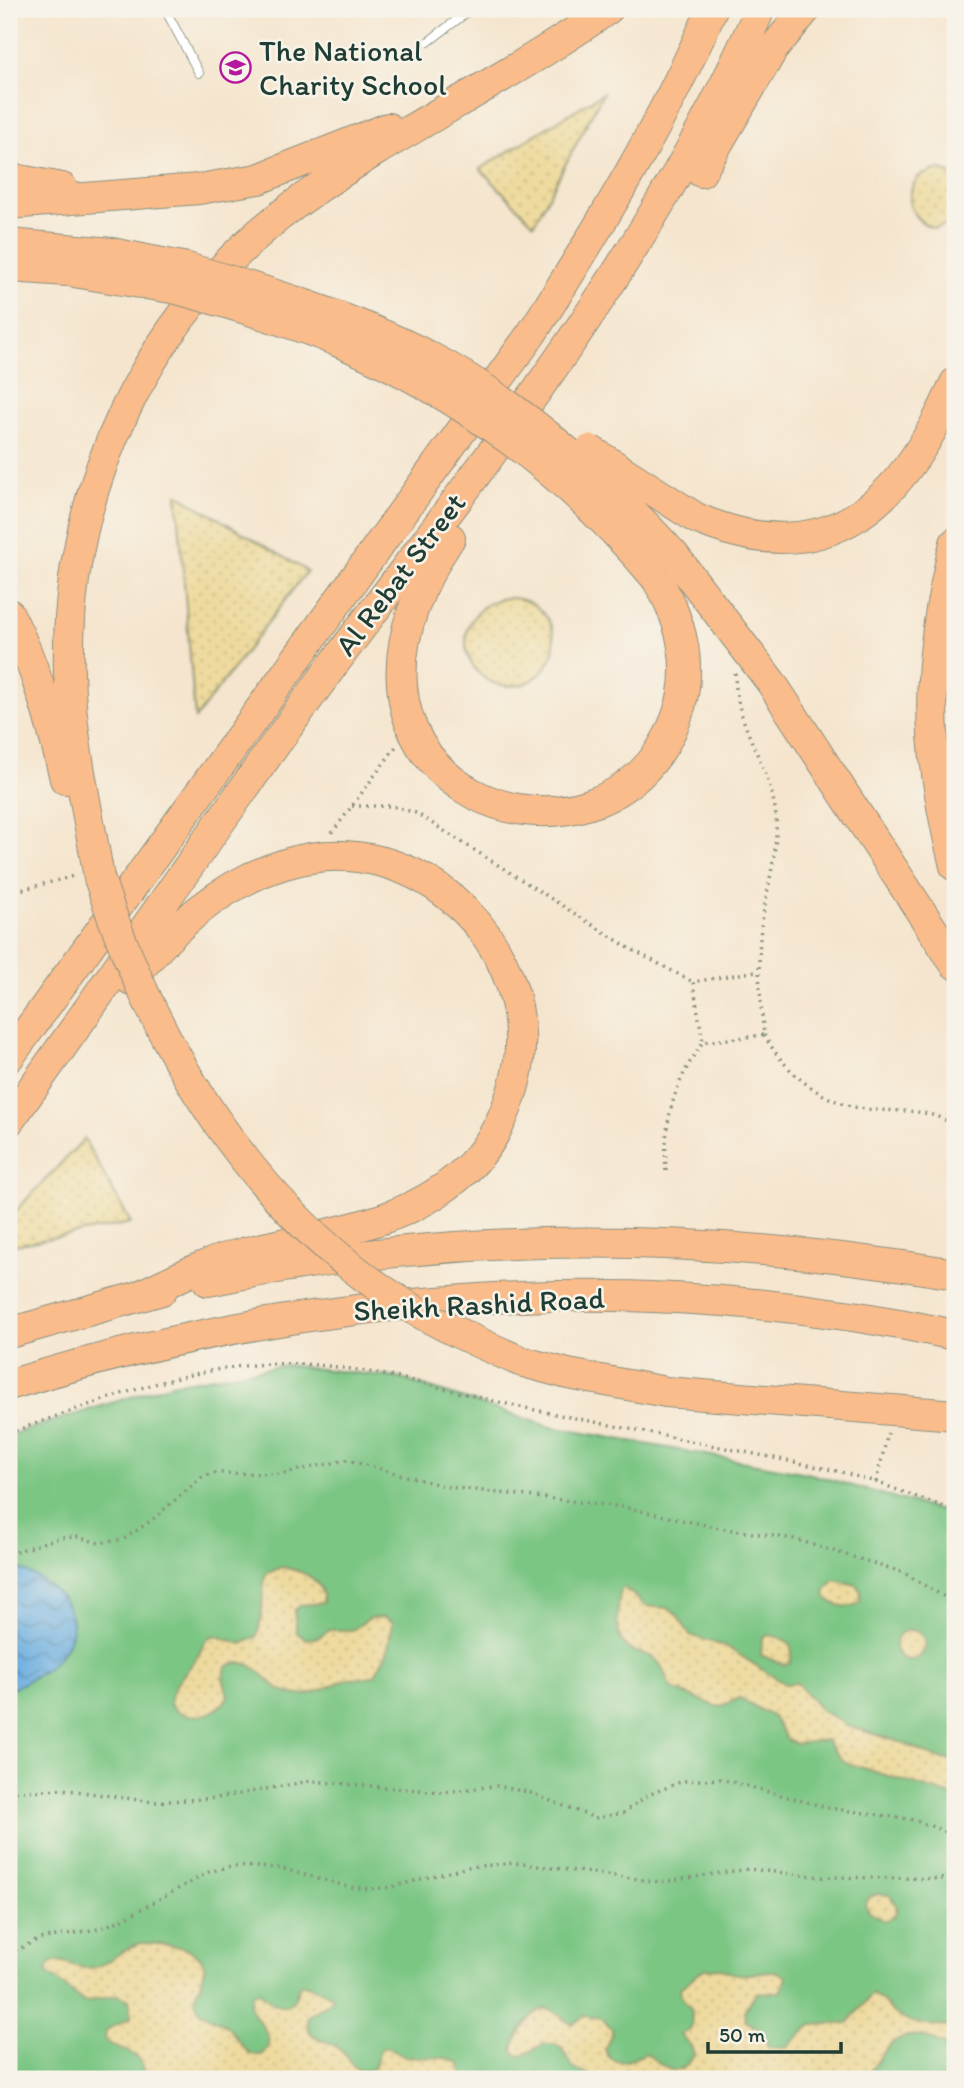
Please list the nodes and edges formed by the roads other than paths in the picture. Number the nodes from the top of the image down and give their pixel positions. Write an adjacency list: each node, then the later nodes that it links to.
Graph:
1 (165, 9): 8 (lane)
2 (471, 9): 7 (lane)
3 (608, 9): 9 (highway)
4 (712, 9): 26 (highway, Al Rebat Street)
5 (760, 9): 16 (highway, Al Rebat Street)
6 (806, 9): 16 (highway)
7 (428, 42)
8 (199, 73)
9 (497, 80): 11 (highway); 24 (highway)
10 (9, 178): 11 (highway)
11 (111, 196): 12 (highway)
12 (9, 204)
13 (9, 243): 15 (highway)
14 (9, 267): 15 (highway)
15 (182, 279): 17 (highway, bridge); 21 (highway, bridge)
16 (606, 293): 19 (highway, Al Rebat Street)
17 (463, 377): 18 (highway, bridge); 21 (highway, bridge)
18 (955, 383)
19 (522, 411): 21 (highway); 27 (highway, Al Rebat Street)
20 (954, 554): 23 (highway)
21 (664, 566): 25 (highway)
22 (9, 614): 24 (highway)
23 (955, 866)
24 (90, 876): 34 (highway, bridge)
25 (955, 964)
26 (9, 1057)
27 (34, 1086): 28 (highway, Al Rebat Street); 30 (highway)
28 (9, 1121)
29 (955, 1273): 30 (highway, Sheikh Rashid Road)
30 (143, 1294): 31 (highway, Sheikh Rashid Road)
31 (9, 1332)
32 (955, 1335): 33 (highway, Sheikh Rashid Road)
33 (9, 1385)
34 (955, 1415)

